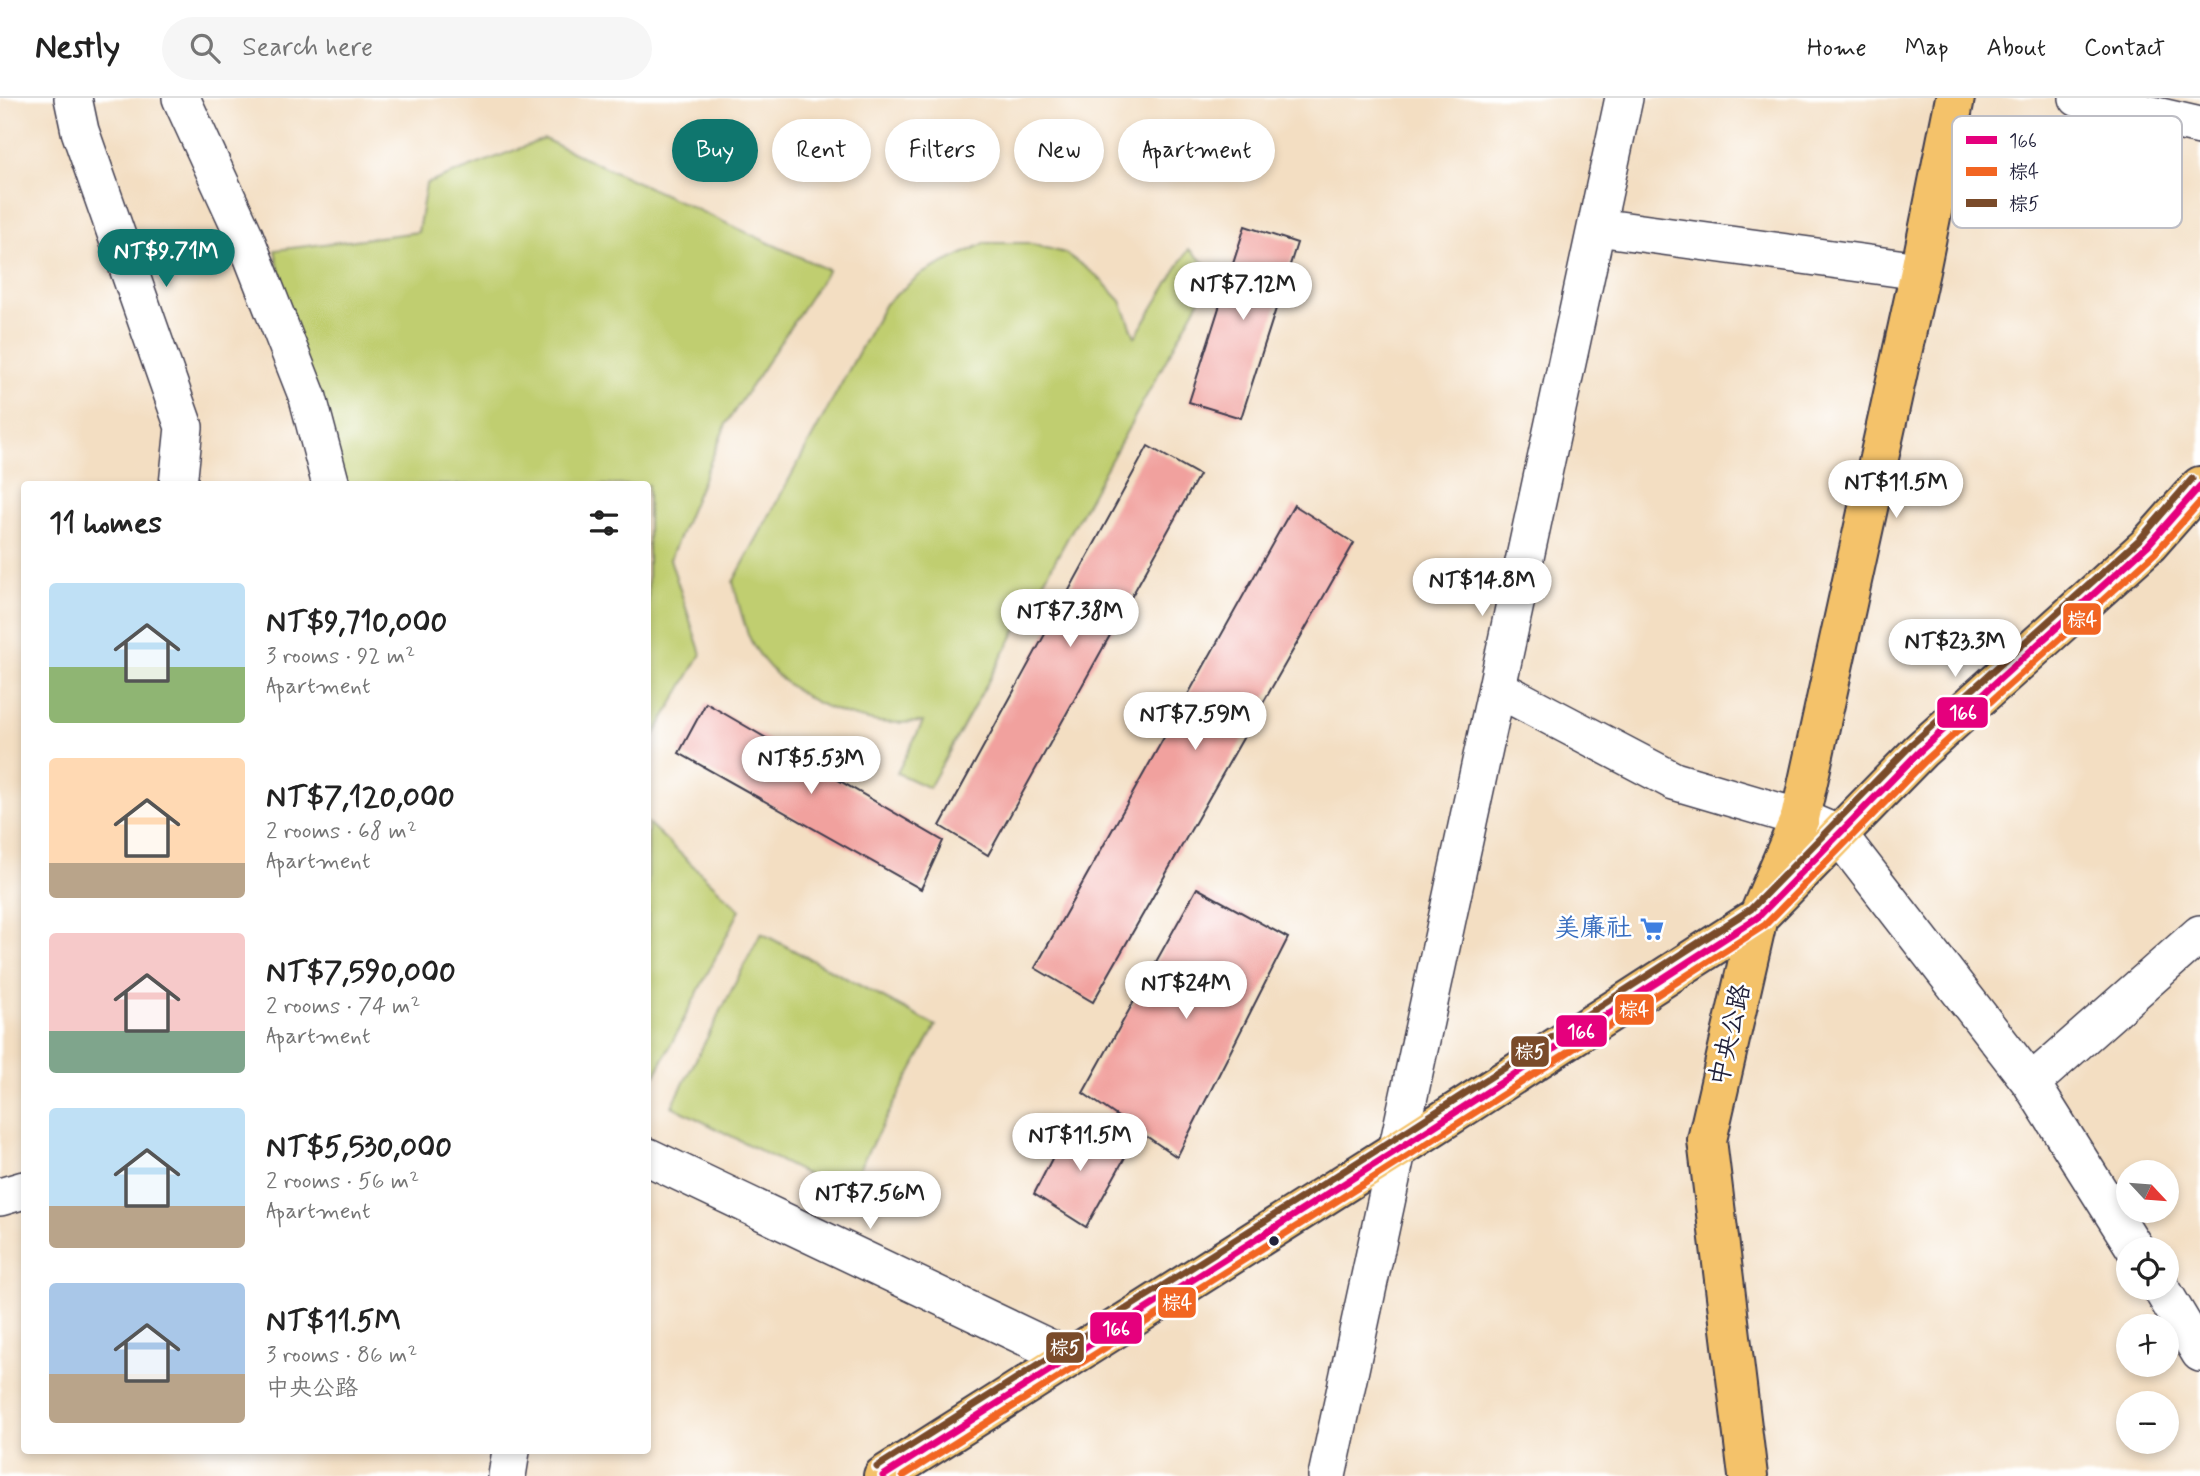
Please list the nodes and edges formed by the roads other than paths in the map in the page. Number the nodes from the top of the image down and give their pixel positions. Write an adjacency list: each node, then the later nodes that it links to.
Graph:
1 (73, 98): 9 (street)
2 (181, 98): 10 (street)
3 (1955, 98): 8 (main road)
4 (2078, 98): 6 (street)
5 (1619, 99): 7 (street)
6 (2192, 116)
7 (1597, 227): 8 (street); 12 (street)
8 (1920, 271): 13 (main road)
9 (178, 481)
10 (330, 481)
11 (2200, 486): 14 (main road)
12 (1497, 688): 13 (street); 18 (street)
13 (1800, 818): 14 (street); 15 (main road)
14 (1838, 834): 15 (main road); 17 (street)
15 (1758, 917): 18 (main road, 中央公路); 30 (main road, 中央公路)
16 (2200, 934): 17 (street)
17 (2031, 1083): 22 (street)
18 (1397, 1150): 25 (main road, 中央公路); 29 (street)
19 (651, 1158): 25 (street)
20 (21, 1191): 21 (street)
21 (0, 1197)
22 (2128, 1237)
23 (2170, 1300): 24 (street)
24 (2196, 1336)
25 (1068, 1357): 28 (main road, 中央公路)
26 (511, 1454): 27 (street)
27 (508, 1476)
28 (883, 1476)
29 (1327, 1476)
30 (1748, 1476)

